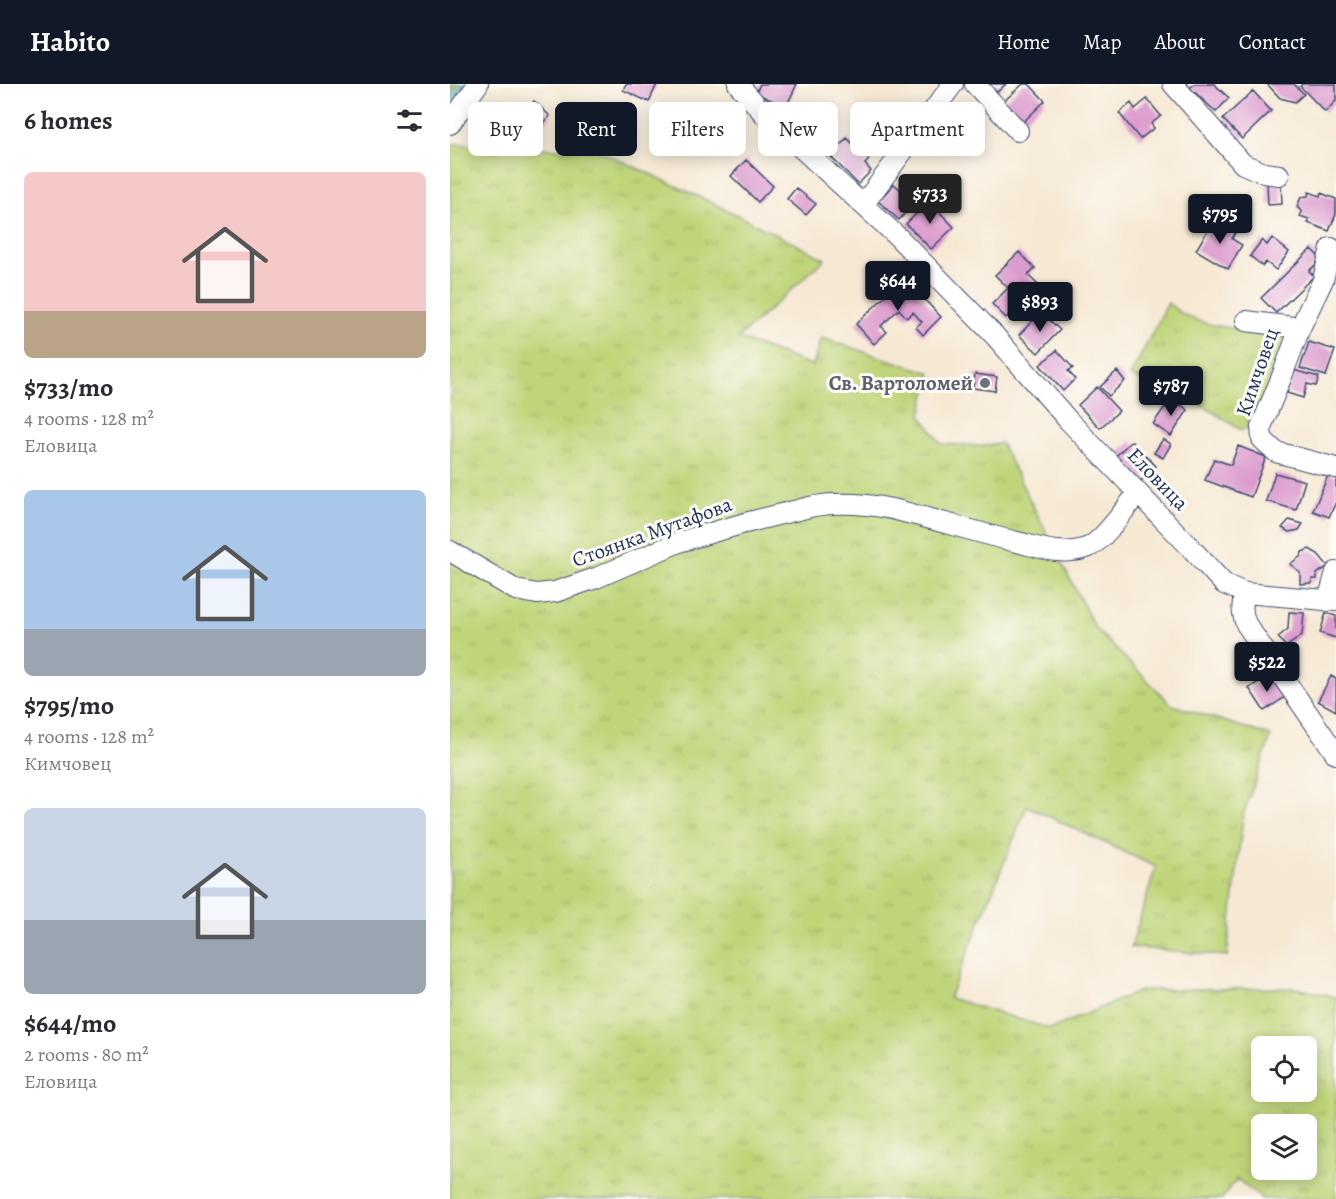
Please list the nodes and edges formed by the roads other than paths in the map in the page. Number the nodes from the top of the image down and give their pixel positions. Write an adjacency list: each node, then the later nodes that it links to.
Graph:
1 (478, 84): 6 (street)
2 (738, 84): 9 (street, Еловица)
3 (953, 84): 9 (street)
4 (975, 84): 7 (street)
5 (1173, 84): 8 (street)
6 (450, 124)
7 (1018, 131)
8 (1279, 175)
9 (863, 205): 14 (street, Еловица)
10 (1330, 248): 12 (street)
11 (1246, 321): 12 (street, Кимчовец)
12 (1300, 328): 13 (street, Кимчовец)
13 (1336, 468)
14 (1138, 493): 15 (street, Стоянка Мутафова); 17 (street, Еловица)
15 (450, 551)
16 (1336, 572): 18 (street)
17 (1245, 594): 18 (street); 19 (street)
18 (1332, 601)
19 (1336, 754)

